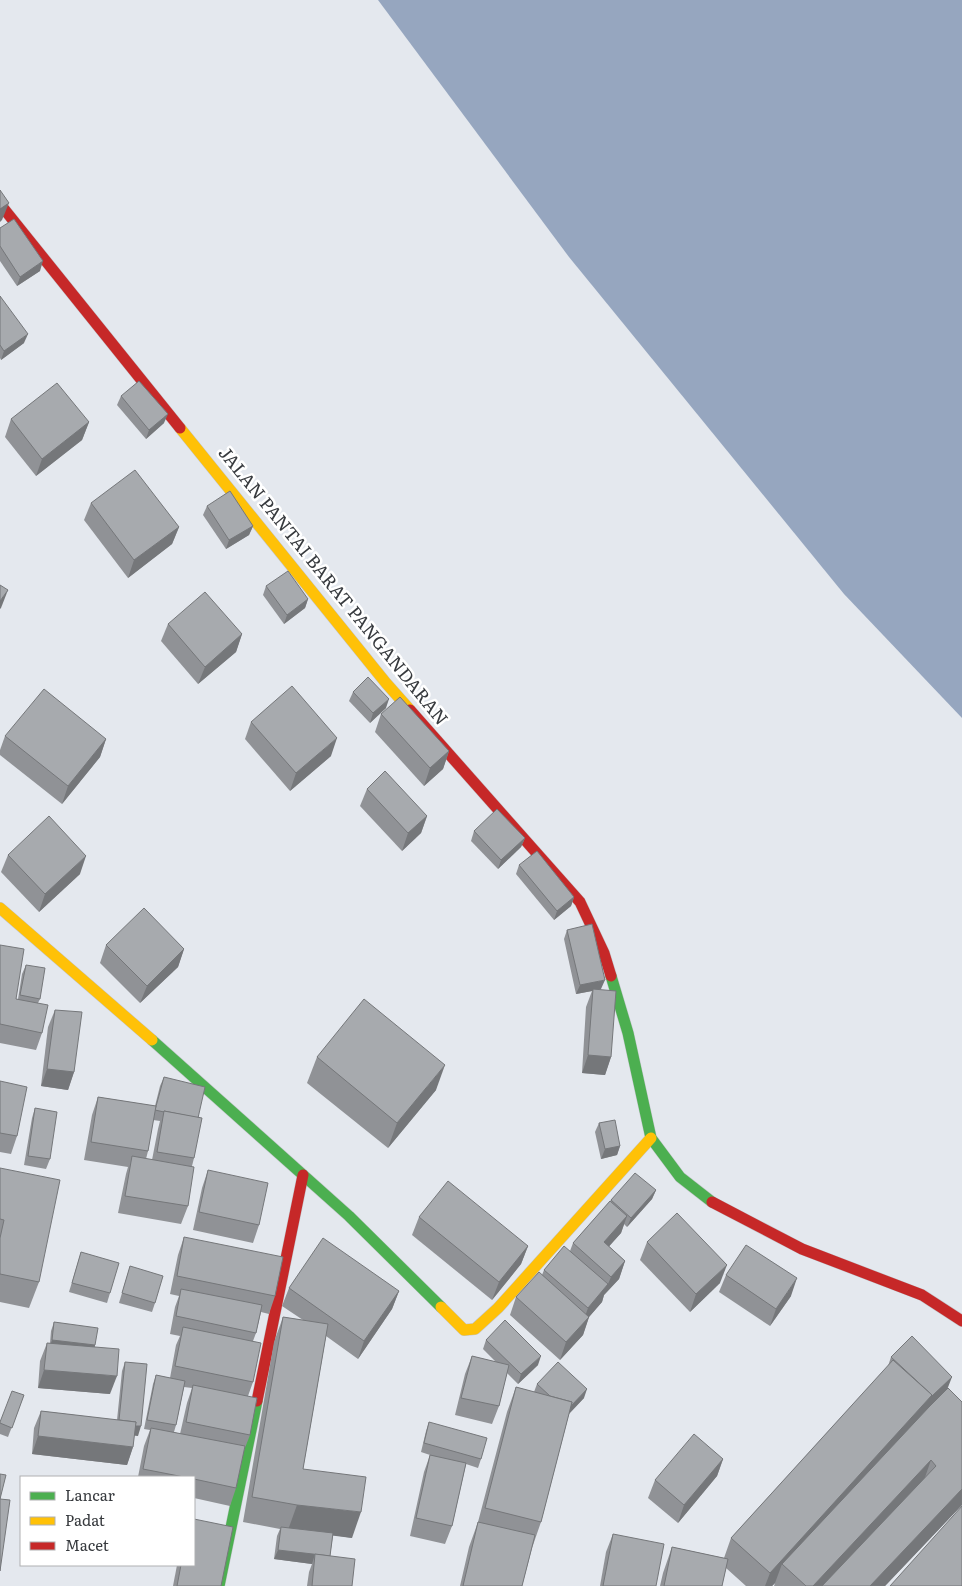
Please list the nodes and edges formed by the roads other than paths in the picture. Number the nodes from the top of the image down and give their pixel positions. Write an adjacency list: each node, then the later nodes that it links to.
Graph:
1 (0, 204): 3 (street, JALAN PANTAI BARAT PANGANDARAN)
2 (0, 908): 4 (street)
3 (651, 1138): 4 (street); 5 (street, JALAN PANTAI BARAT PANGANDARAN)
4 (303, 1175): 6 (street)
5 (962, 1321)
6 (220, 1586)

